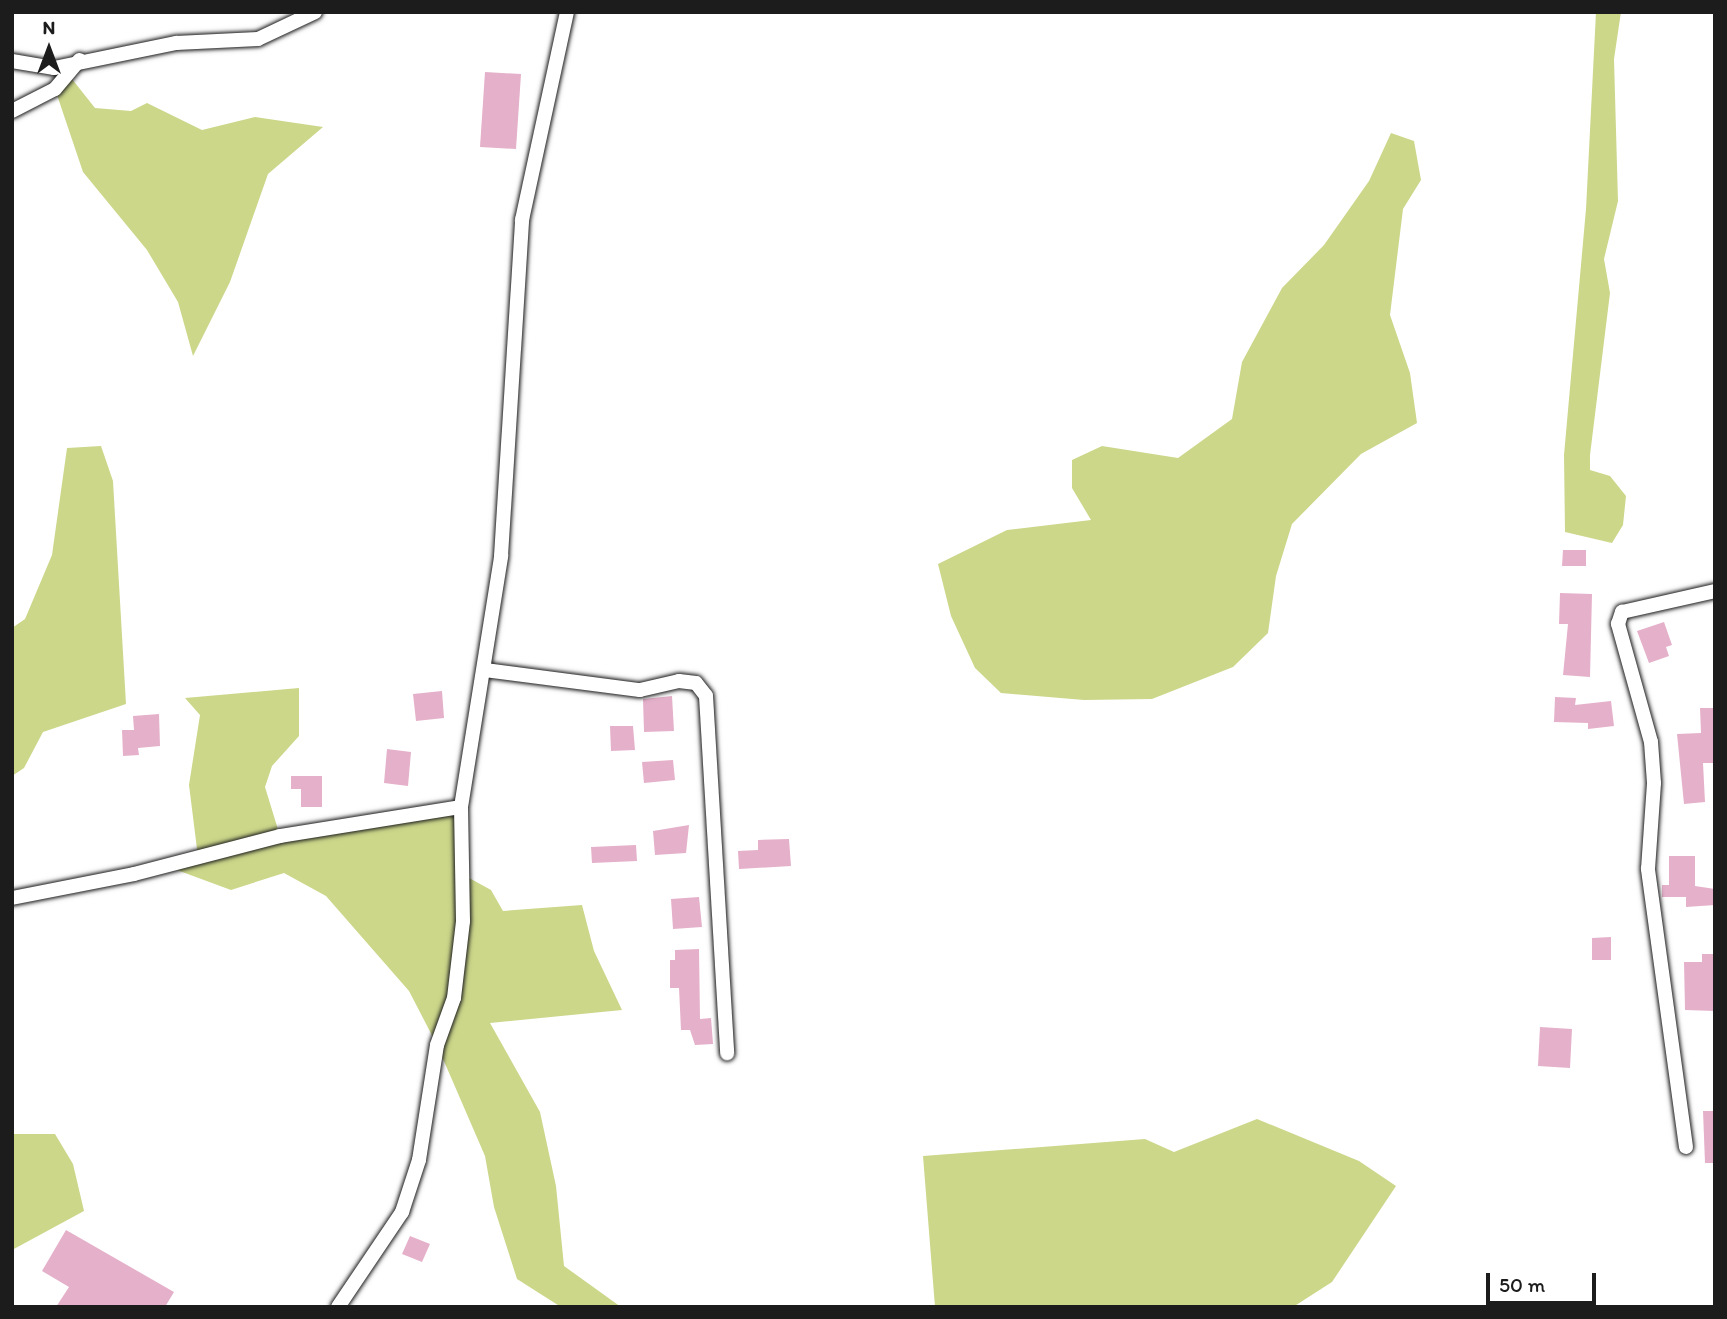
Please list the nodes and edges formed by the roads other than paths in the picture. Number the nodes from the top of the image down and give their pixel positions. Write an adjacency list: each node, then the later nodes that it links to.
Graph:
1 (315, 12): 3 (street)
2 (568, 12): 7 (street)
3 (79, 60): 4 (street); 5 (street)
4 (12, 61)
5 (12, 111)
6 (1715, 591): 11 (street)
7 (485, 670): 8 (street); 10 (street)
8 (461, 807): 9 (street); 12 (street)
9 (12, 898)
10 (727, 1053)
11 (1686, 1147)
12 (338, 1307)

